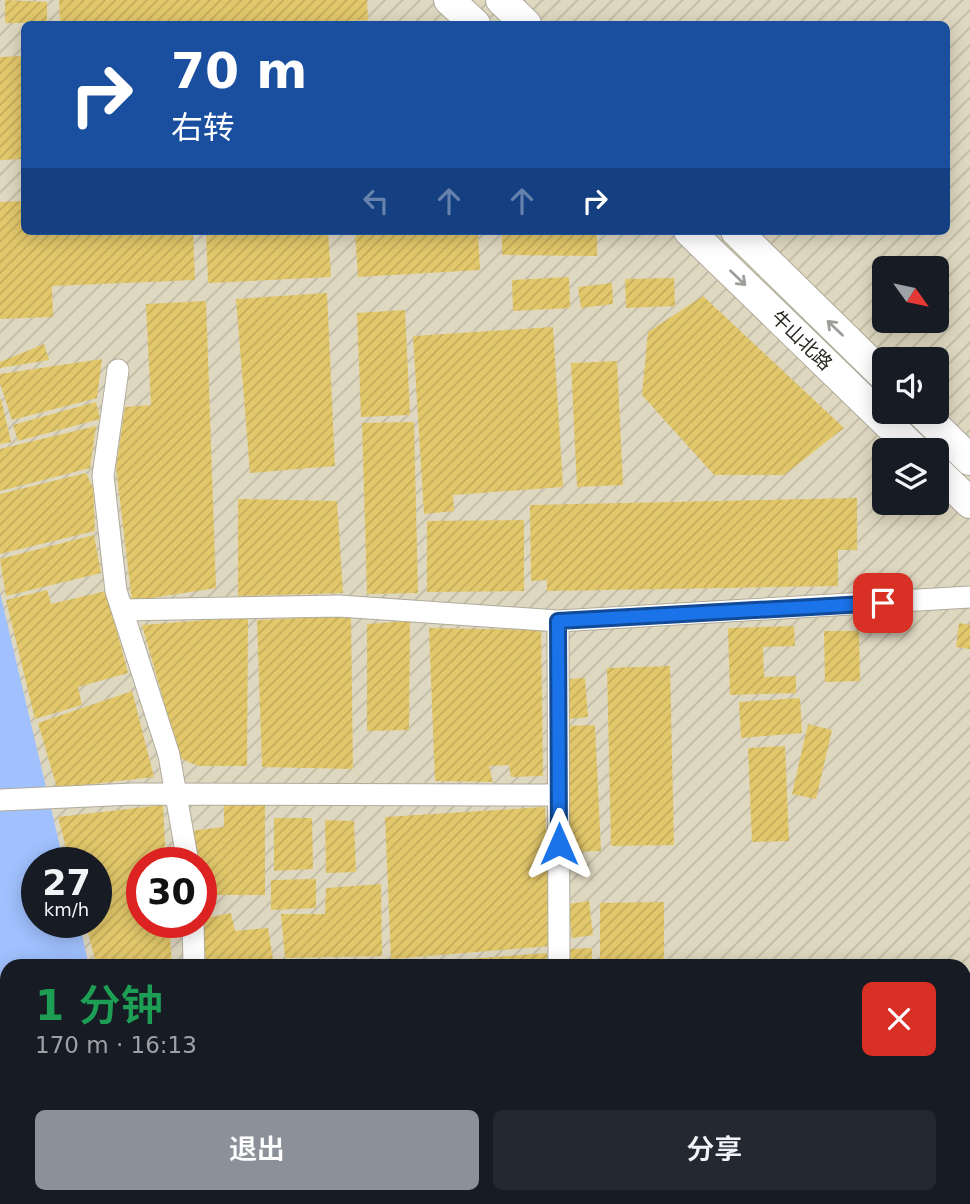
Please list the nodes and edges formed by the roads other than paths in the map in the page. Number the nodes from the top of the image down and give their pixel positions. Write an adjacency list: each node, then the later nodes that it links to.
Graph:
1 (449, 0): 3 (main road)
2 (501, 0): 4 (main road)
3 (472, 21)
4 (523, 21)
5 (693, 235): 10 (main road, 牛山北路, one-way to 10)
6 (740, 235): 7 (main road, 牛山北路, one-way to 6)
7 (872, 364)
8 (118, 370): 15 (street)
9 (933, 424): 11 (main road)
10 (903, 438)
11 (970, 460)
12 (949, 483): 13 (main road)
13 (970, 503)
14 (970, 597): 16 (street)
15 (122, 610): 16 (street); 17 (street)
16 (558, 621): 18 (street)
17 (178, 795): 18 (street); 19 (street); 20 (street)
18 (558, 795): 23 (street)
19 (0, 800)
20 (186, 847)
21 (193, 938): 22 (street)
22 (194, 959)
23 (559, 959)

